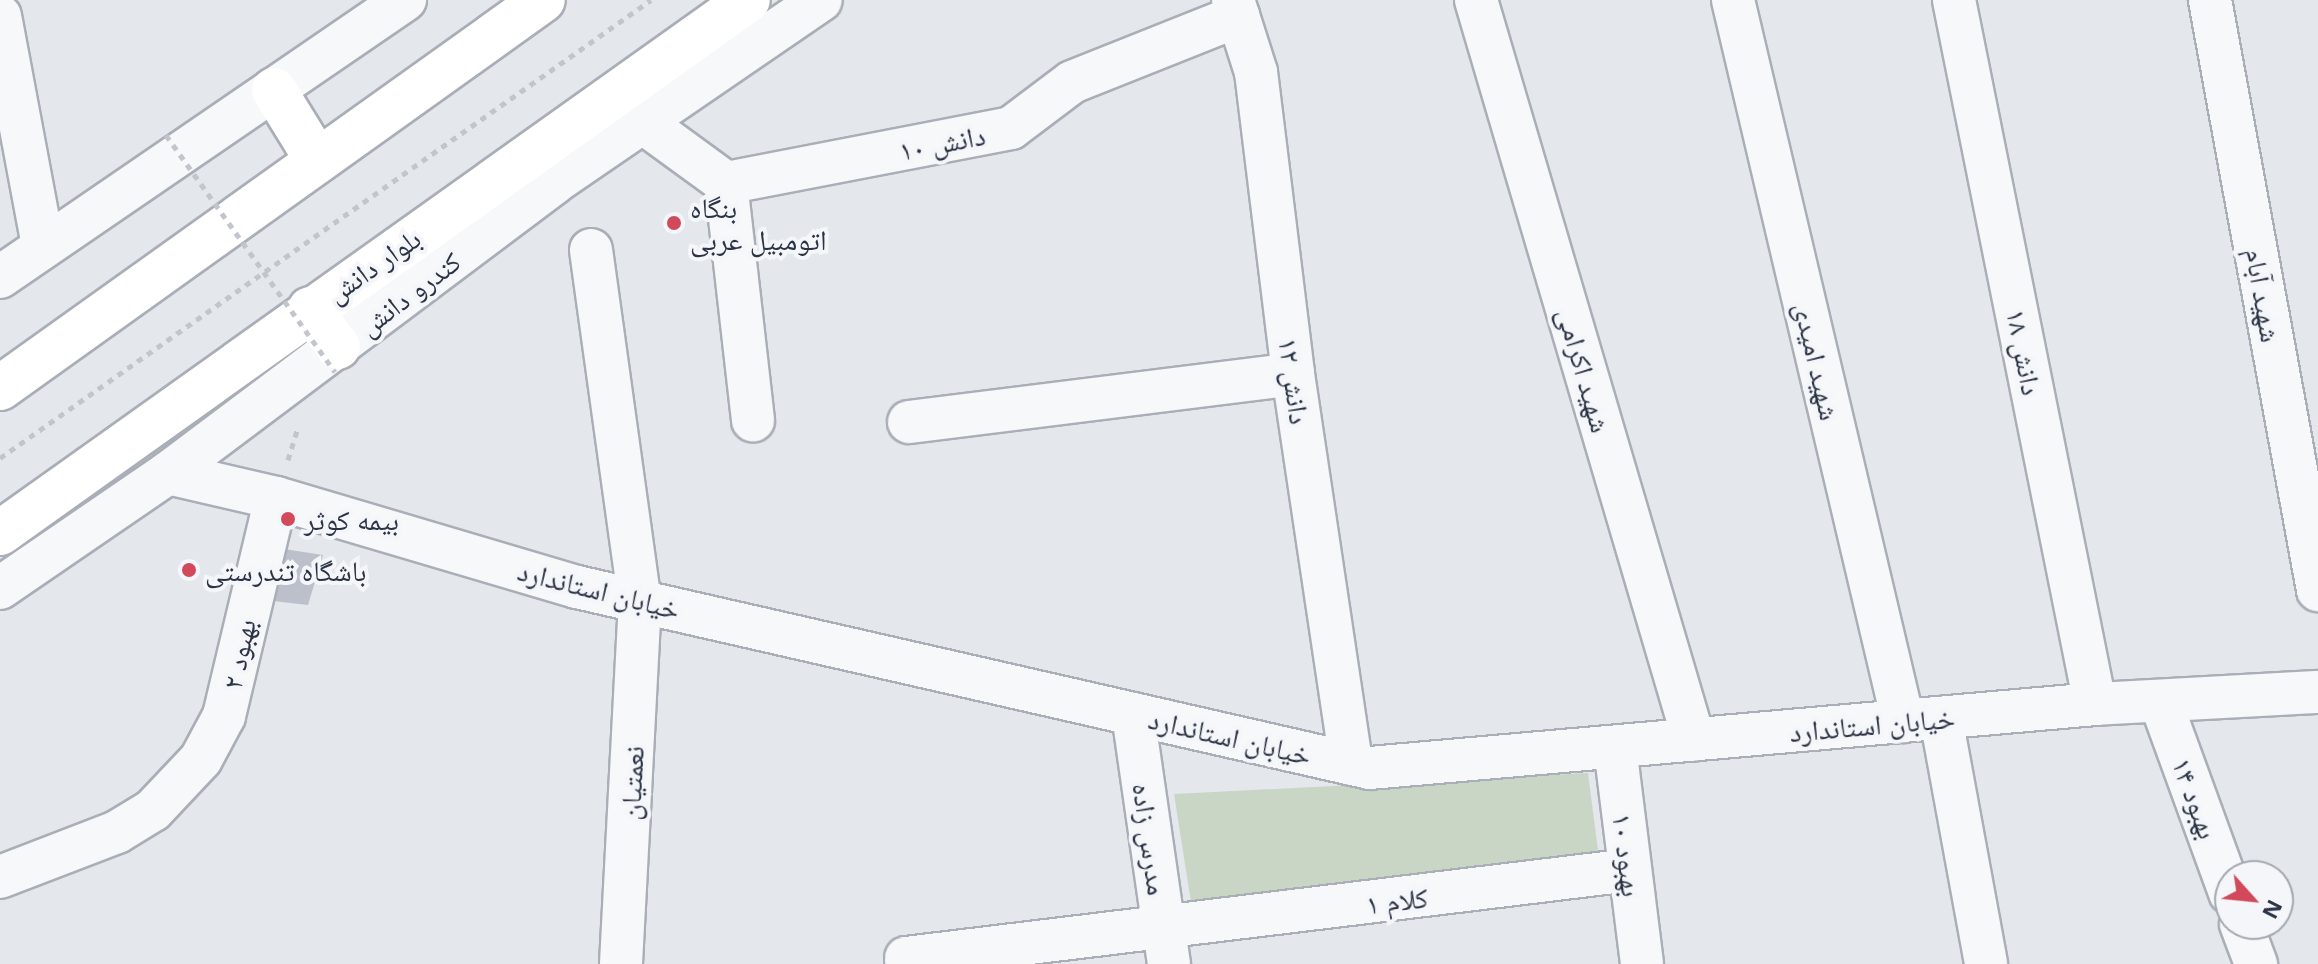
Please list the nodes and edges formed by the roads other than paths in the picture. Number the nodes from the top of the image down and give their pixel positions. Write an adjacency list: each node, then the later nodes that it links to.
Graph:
1 (405, 0): 11 (street)
2 (543, 0): 13 (main road)
3 (748, 0): 18 (main road, بلوار دانش)
4 (821, 0): 12 (street, کندرو دانش)
5 (1476, 0): 35 (street, شهید اکرامی)
6 (1733, 0): 34 (street, شهید امیدی)
7 (1954, 0): 32 (street, دانش ۱۸)
8 (2210, 0): 28 (street, شهید آبام)
9 (1235, 8): 14 (street, دانش ۱۰); 20 (street, دانش ۱۲)
10 (0, 16): 15 (street)
11 (274, 90): 13 (main road); 15 (street)
12 (641, 121): 14 (street); 19 (street, کندرو دانش)
13 (317, 160): 21 (main road)
14 (726, 183): 22 (street)
15 (43, 246): 17 (street)
16 (591, 250): 29 (street, نعمتیان)
17 (0, 277)
18 (310, 309): 19 (main road); 26 (main road, بلوار دانش)
19 (336, 359): 24 (street, کندرو دانش)
20 (1293, 374): 23 (street); 37 (street, دانش ۱۲)
21 (0, 388)
22 (753, 420)
23 (909, 422)
24 (168, 473): 25 (street, خیابان استاندارد); 27 (street, کندرو دانش)
25 (276, 498): 29 (street, خیابان استاندارد); 40 (street, بهبود ۲)
26 (0, 533)
27 (0, 588)
28 (2318, 590)
29 (640, 601): 33 (street, خیابان استاندارد); 44 (street, نعمتیان)
30 (2318, 692): 31 (street, خیابان استاندارد)
31 (2161, 703): 32 (street, خیابان استاندارد); 38 (street, بهبود ۱۴)
32 (2095, 704): 34 (street, خیابان استاندارد)
33 (1133, 714): 37 (street, خیابان استاندارد); 42 (street, مدرس زاده)
34 (1922, 720): 35 (street, خیابان استاندارد); 46 (street, شهید امیدی)
35 (1694, 740): 36 (street, خیابان استاندارد)
36 (1615, 747): 37 (street, خیابان استاندارد); 39 (street, بهبود ۱۰)
37 (1351, 764)
38 (2218, 860)
39 (1630, 870): 42 (street, کلام ۱); 45 (street, بهبود ۱۰)
40 (0, 877)
41 (2247, 940): 47 (street)
42 (1167, 947): 43 (street, کلام ۱)
43 (906, 958)
44 (621, 964)
45 (1642, 964)
46 (1986, 964)
47 (2256, 964)

